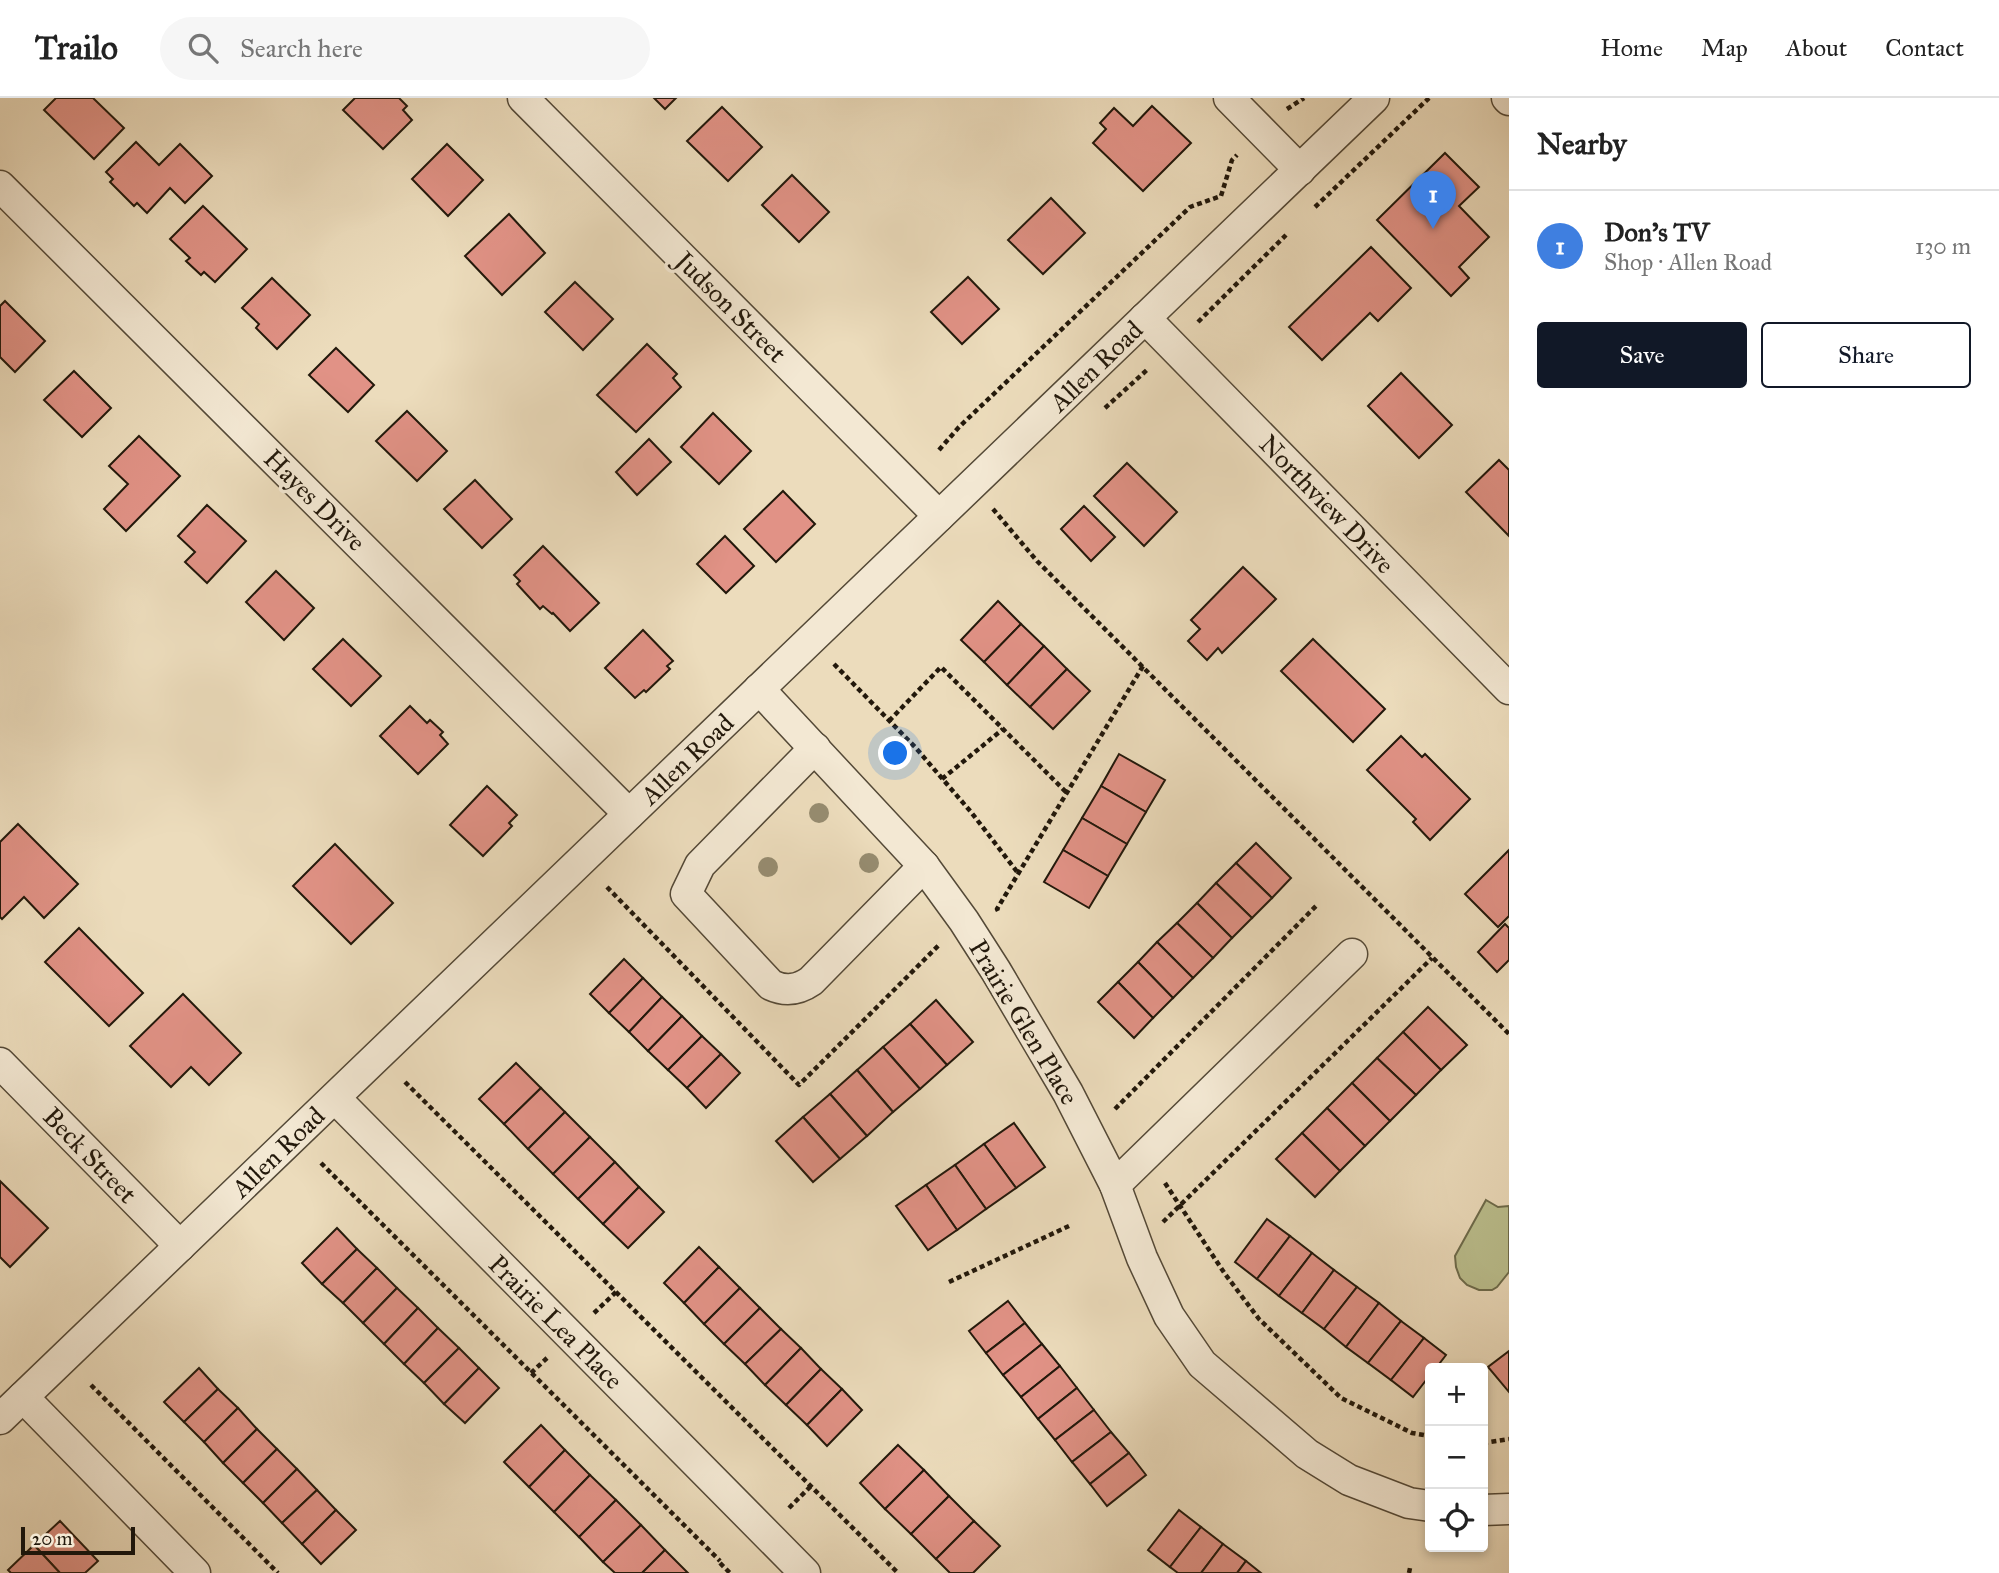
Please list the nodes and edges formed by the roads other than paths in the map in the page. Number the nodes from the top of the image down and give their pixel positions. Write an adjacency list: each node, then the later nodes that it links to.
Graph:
1 (523, 98): 7 (street, Judson Street)
2 (1229, 98): 4 (street)
3 (1374, 98): 4 (street, Allen Road)
4 (1300, 170): 6 (street, Allen Road)
5 (0, 186): 11 (street, Hayes Drive)
6 (1145, 318): 7 (street, Allen Road); 9 (street, Northview Drive)
7 (939, 516): 8 (street, Allen Road)
8 (760, 689): 10 (street, Prairie Glen Place); 11 (street, Allen Road)
9 (1509, 689)
10 (815, 748): 12 (street, Prairie Glen Place); 12 (street)
11 (629, 814): 15 (street, Allen Road)
12 (924, 866): 16 (street, Prairie Glen Place)
13 (1352, 954): 16 (street)
14 (0, 1063): 17 (street, Beck Street)
15 (335, 1098): 17 (street, Allen Road); 23 (street, Prairie Lea Place)
16 (1115, 1185): 20 (street, Prairie Glen Place)
17 (180, 1246): 18 (street, Allen Road)
18 (23, 1397): 19 (street, Allen Road); 24 (street)
19 (0, 1419)
20 (1425, 1505)
21 (1509, 1509): 22 (street)
22 (1488, 1510)
23 (780, 1559): 25 (street, Prairie Lea Place)
24 (195, 1573)
25 (805, 1573)

